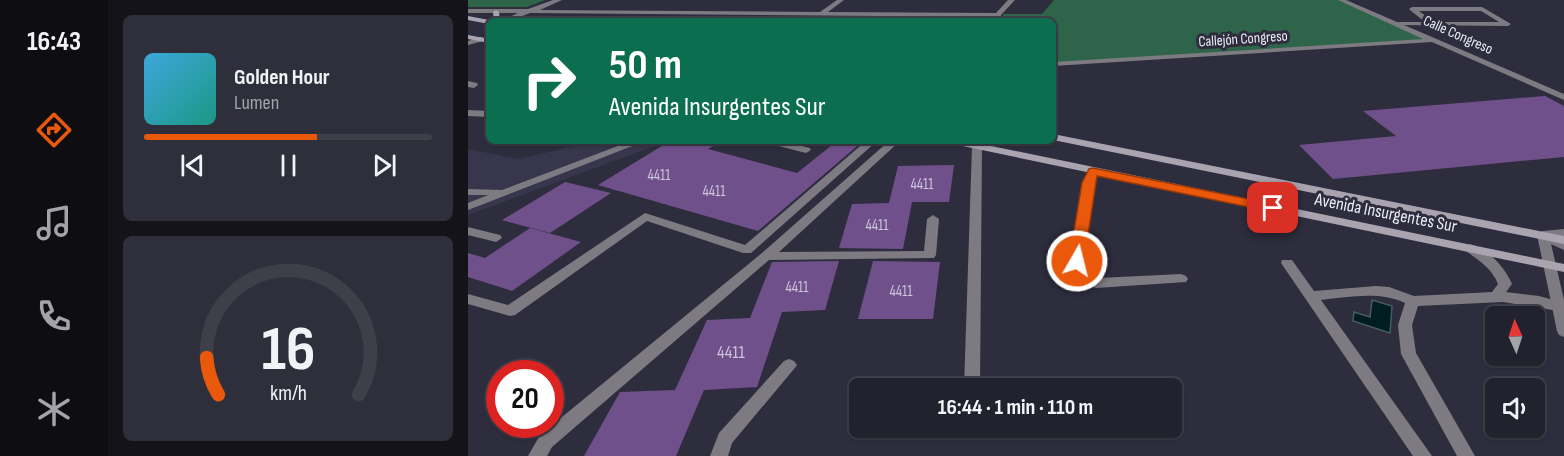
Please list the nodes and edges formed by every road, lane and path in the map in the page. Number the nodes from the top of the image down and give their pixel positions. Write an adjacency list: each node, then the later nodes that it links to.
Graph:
1 (559, 0): 7 (street)
2 (842, 0): 8 (street)
3 (1012, 0): 12 (street)
4 (1341, 0): 14 (street, Calle Congreso)
5 (468, 12): 6 (street)
6 (496, 12): 7 (street); 10 (main road)
7 (527, 12): 8 (street); 11 (street)
8 (821, 13): 12 (street)
9 (468, 18): 13 (main road)
10 (497, 18)
11 (512, 18)
12 (998, 18)
13 (486, 21)
14 (1399, 24): 15 (street); 19 (street, Calle Congreso)
15 (1432, 24): 15 (street)
16 (468, 37): 17 (main road)
17 (480, 39): 18 (main road); 20 (street)
18 (486, 40)
19 (1435, 40): 21 (street, Callejón Congreso); 22 (street, Calle Congreso)
20 (468, 44)
21 (1056, 64)
22 (1564, 97)
23 (468, 113): 24 (street)
24 (486, 114)
25 (1056, 138): 40 (main road, Avenida Insurgentes Sur)
26 (632, 144): 35 (street)
27 (782, 144): 32 (street)
28 (869, 144): 51 (street)
29 (893, 144): 45 (street)
30 (967, 144): 31 (main road, Avenida Insurgentes Sur)
31 (977, 146): 33 (main road, Avenida Insurgentes Sur); 56 (street)
32 (806, 150)
33 (1093, 171): 44 (main road, Avenida Insurgentes Sur); 48 (street)
34 (468, 192): 35 (street)
35 (505, 192): 36 (street)
36 (468, 207)
37 (933, 219): 45 (street)
38 (468, 231): 41 (street)
39 (1564, 233): 40 (street)
40 (1544, 236): 42 (main road, Avenida Insurgentes Sur); 43 (street); 47 (street)
41 (496, 238)
42 (1564, 240)
43 (1564, 246)
44 (1470, 248): 47 (main road, Avenida Insurgentes Sur); 49 (street)
45 (766, 256): 57 (street)
46 (1287, 263): 50 (street)
47 (1557, 267): 53 (street)
48 (1181, 279)
49 (1502, 294): 52 (street); 53 (street)
50 (1311, 296): 52 (street); 59 (street)
51 (468, 299)
52 (1413, 301): 60 (street)
53 (1559, 306): 54 (street)
54 (1564, 331)
55 (789, 364): 58 (street)
56 (972, 378)
57 (537, 456)
58 (719, 456)
59 (1423, 456)
60 (1466, 456)

